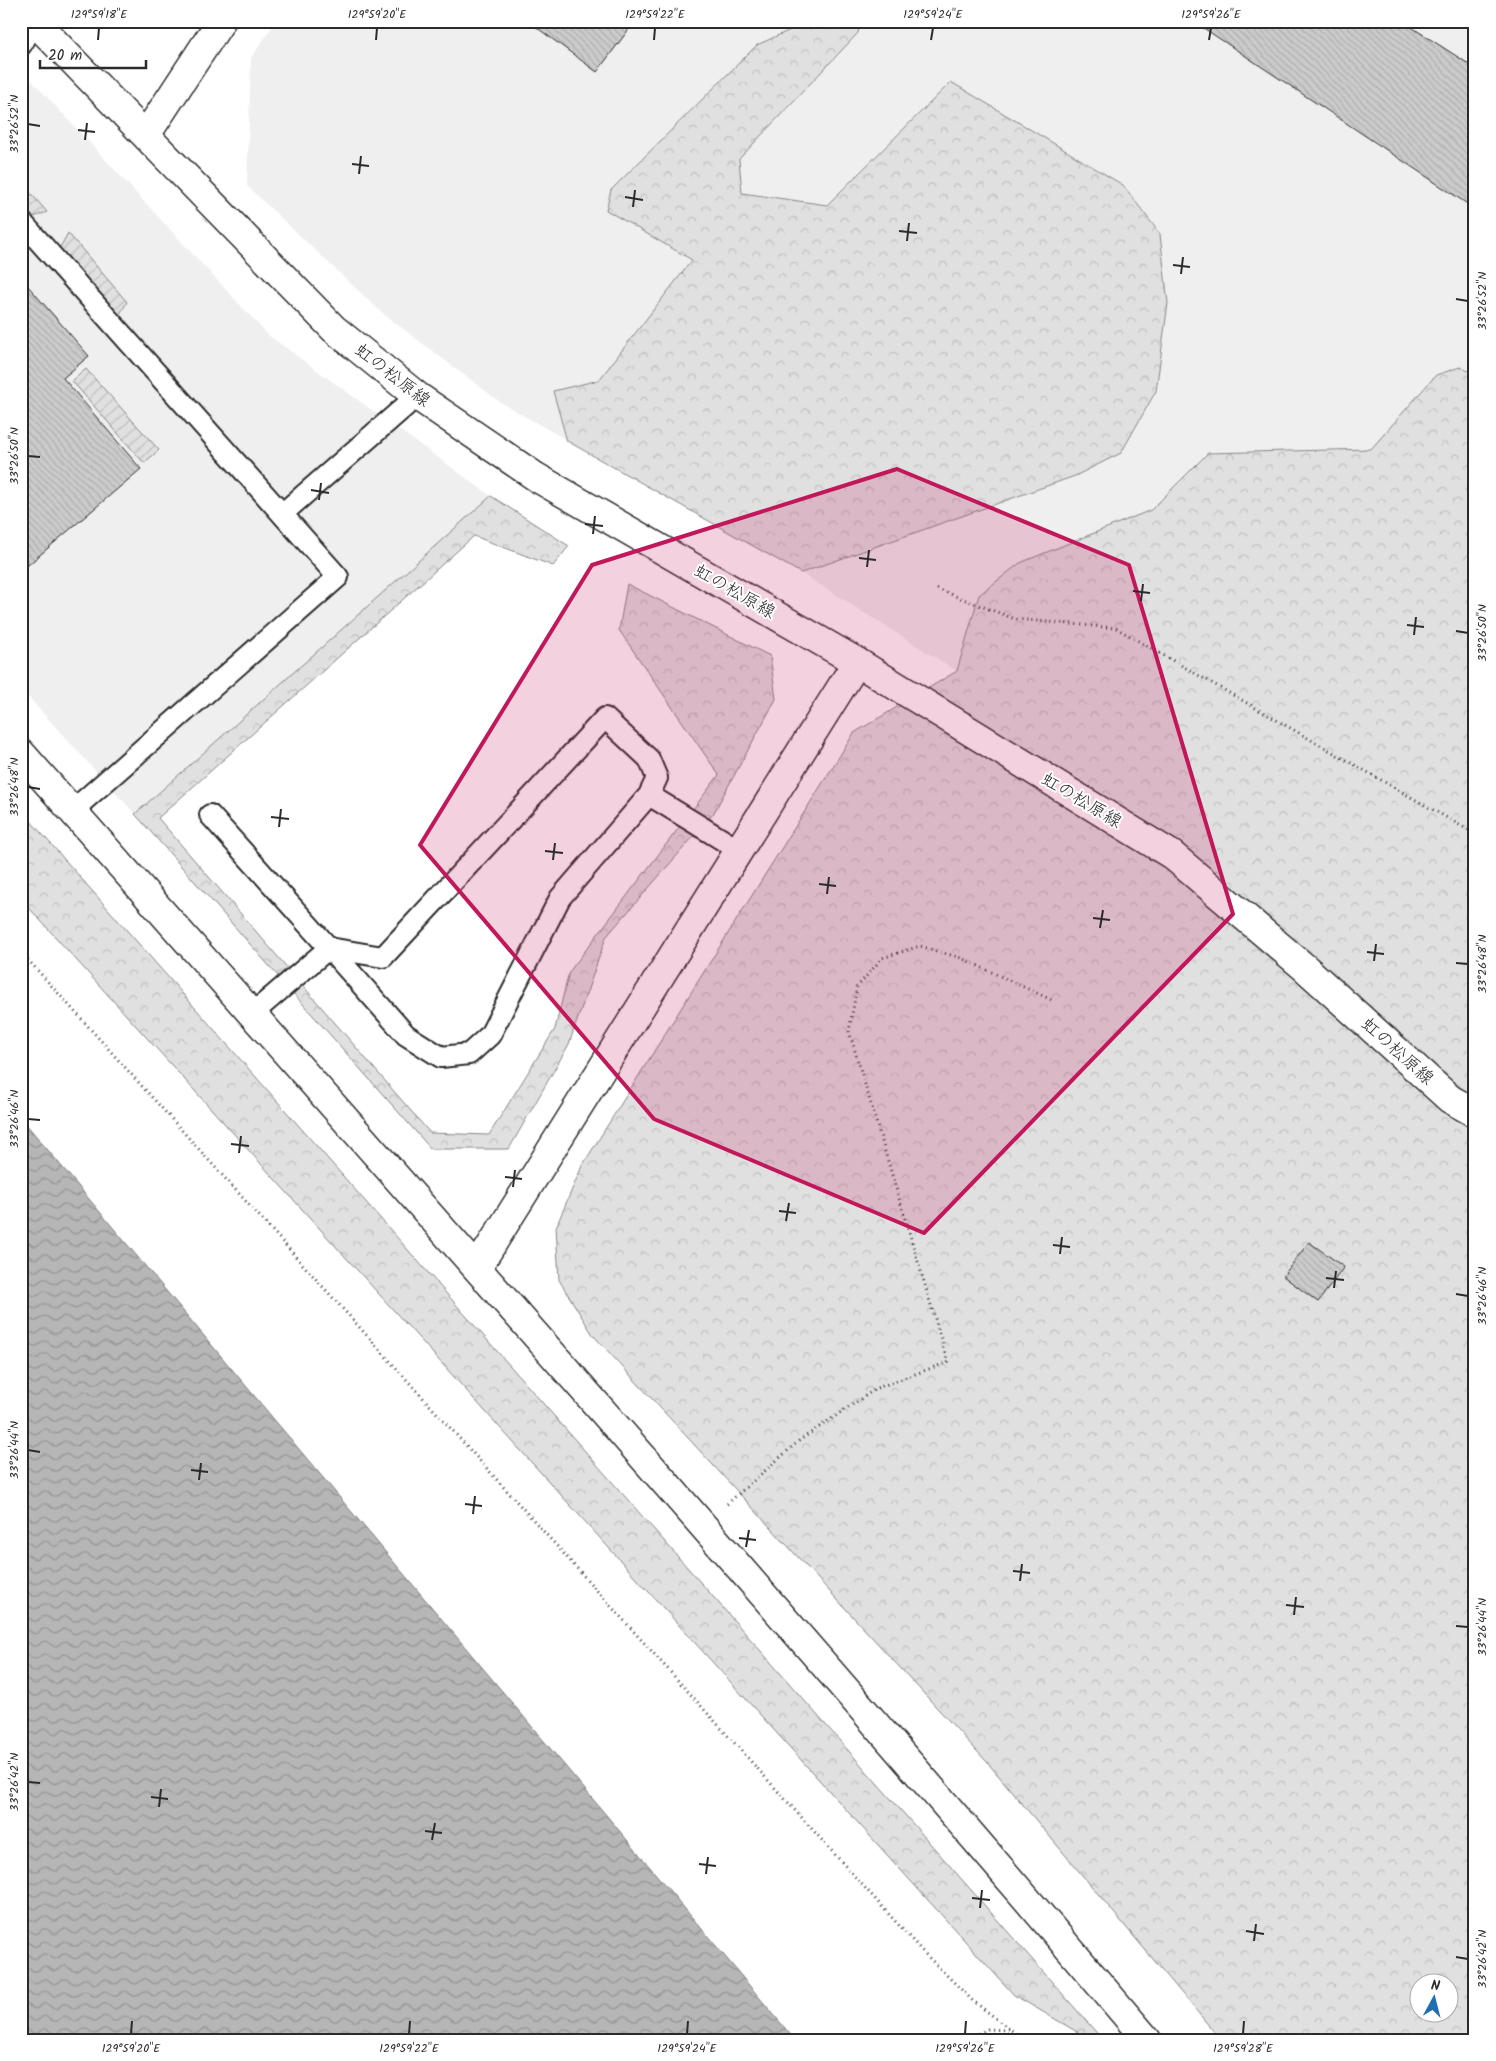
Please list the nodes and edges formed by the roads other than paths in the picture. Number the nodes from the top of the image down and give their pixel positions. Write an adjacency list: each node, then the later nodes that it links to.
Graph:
1 (34, 21): 3 (lane); 4 (street, 虹の松原線)
2 (221, 21): 4 (street)
3 (21, 45)
4 (146, 136): 6 (street, 虹の松原線)
5 (21, 221): 7 (lane)
6 (417, 396): 7 (lane); 8 (street, 虹の松原線)
7 (282, 514): 11 (lane)
8 (857, 662): 13 (street); 16 (street, 虹の松原線)
9 (21, 753): 11 (street)
10 (649, 795): 13 (lane); 14 (lane); 14 (lane)
11 (72, 811): 15 (street)
12 (210, 815): 14 (lane)
13 (739, 850): 17 (street)
14 (329, 948): 15 (lane)
15 (252, 1014): 17 (street)
16 (1475, 1113)
17 (476, 1268): 18 (street)
18 (1147, 2040)

